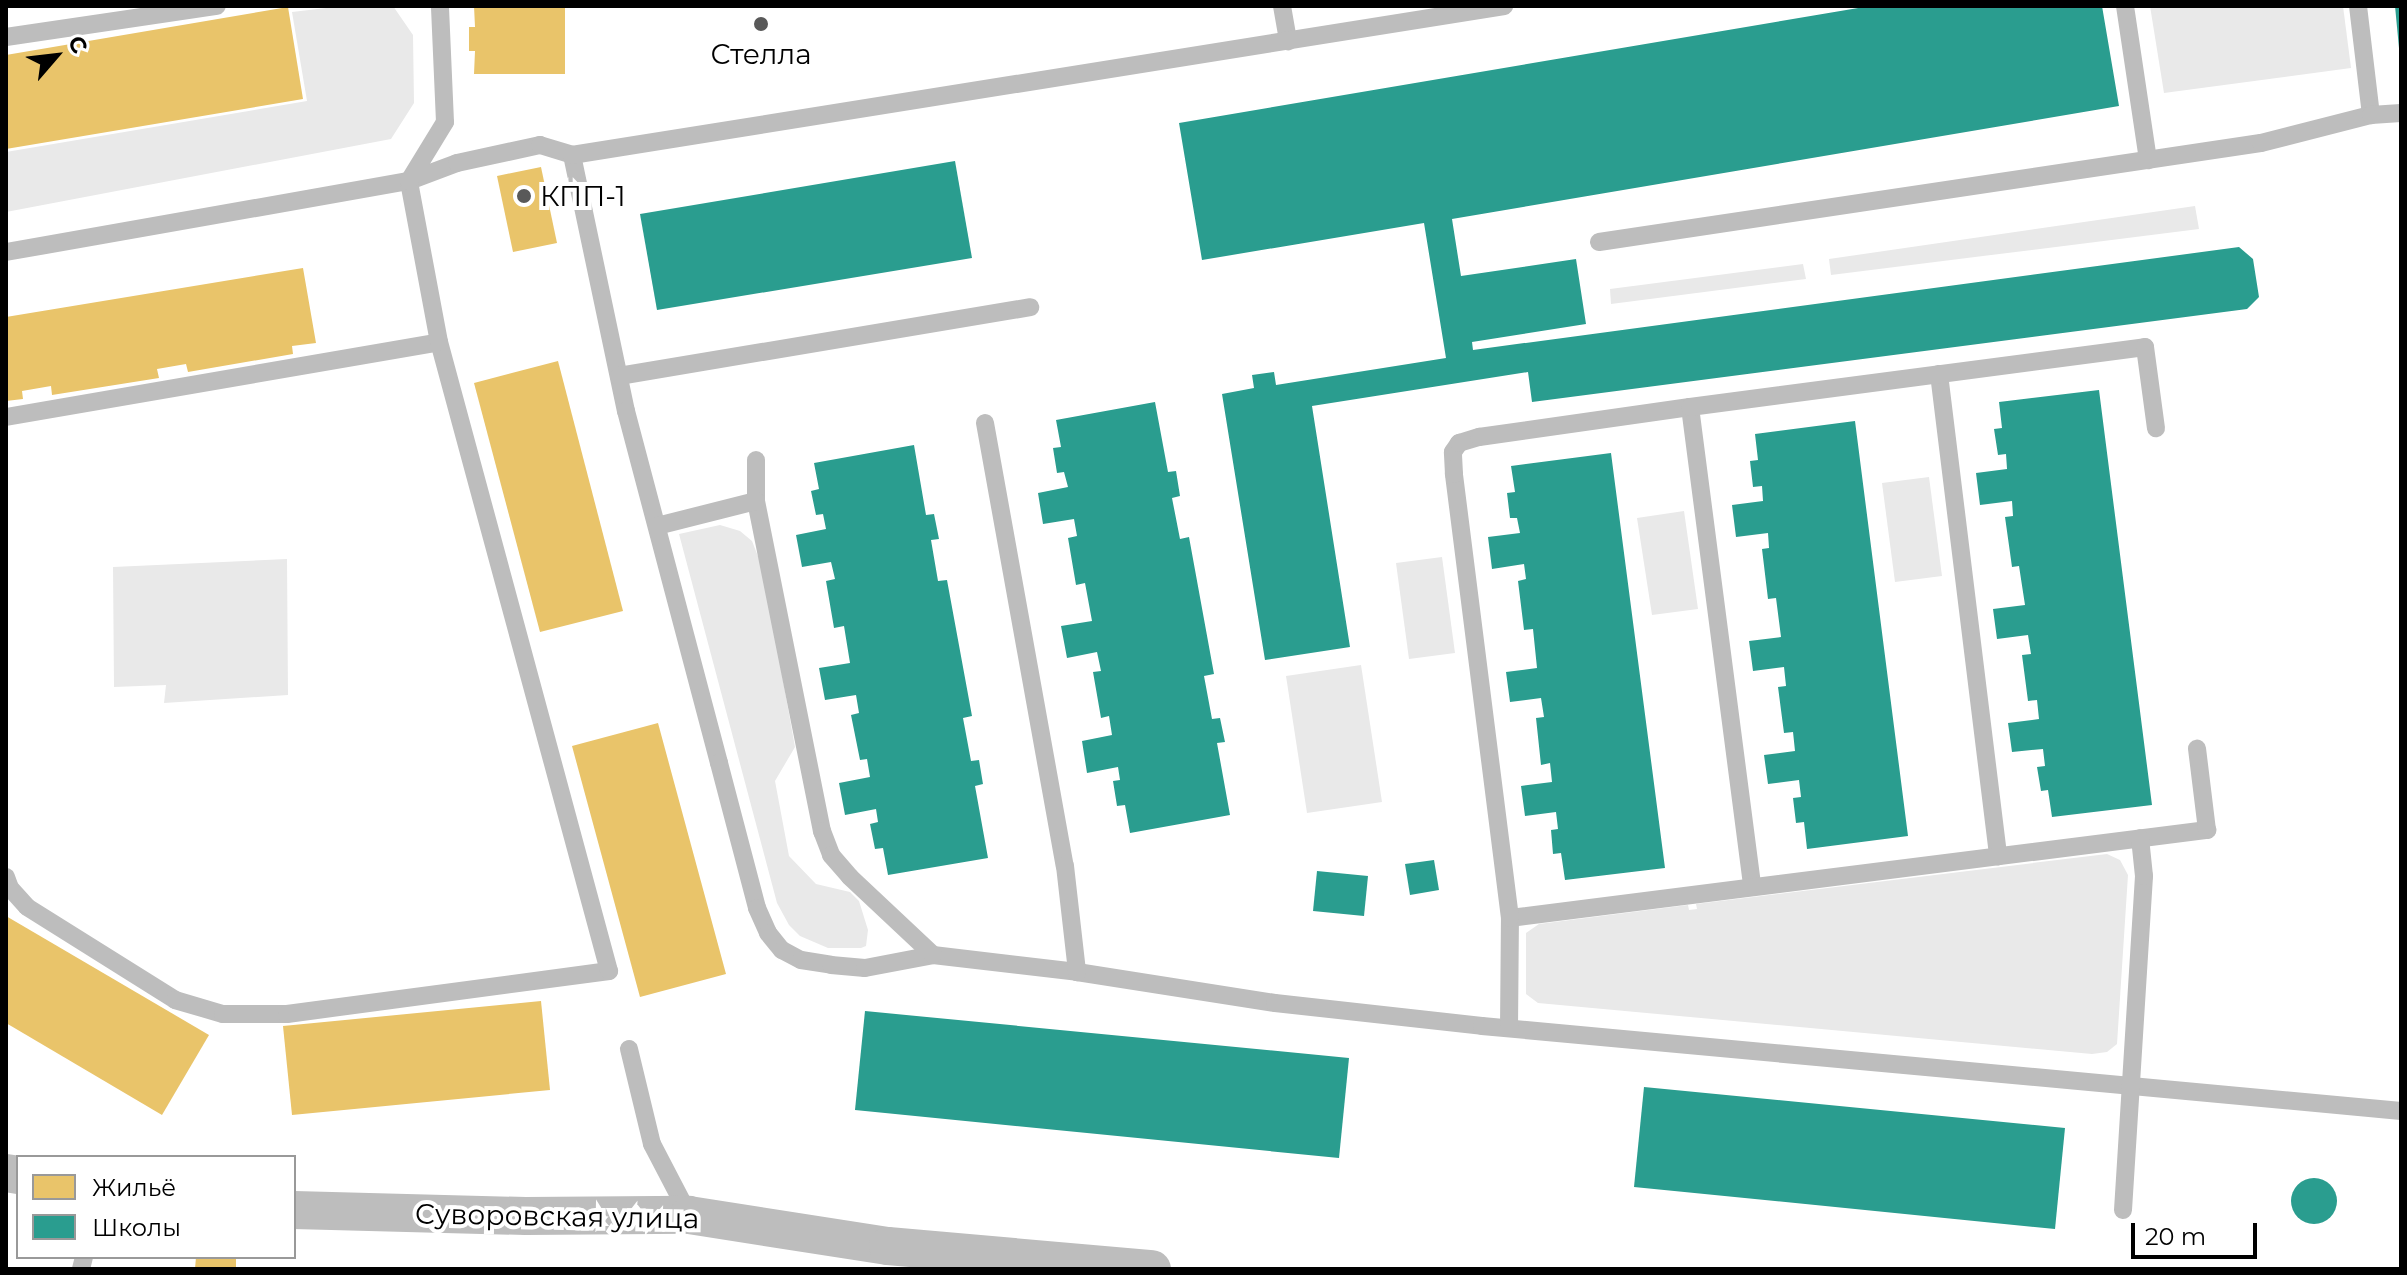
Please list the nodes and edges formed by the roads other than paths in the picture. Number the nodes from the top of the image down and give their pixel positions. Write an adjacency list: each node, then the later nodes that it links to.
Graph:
1 (217, 6): 7 (lane)
2 (440, 6): 13 (lane)
3 (1282, 6): 8 (lane)
4 (1504, 6): 8 (lane)
5 (2125, 6): 12 (lane)
6 (2358, 6): 10 (lane)
7 (6, 37)
8 (1288, 41): 11 (lane)
9 (2401, 113): 10 (lane)
10 (2371, 115): 12 (lane)
11 (572, 155): 13 (lane); 19 (lane)
12 (2148, 160): 14 (lane)
13 (409, 181): 15 (lane); 17 (lane)
14 (1599, 242)
15 (6, 252)
16 (1030, 307): 19 (lane)
17 (439, 342): 21 (lane); 30 (lane)
18 (1939, 374): 20 (lane); 23 (lane); 29 (lane)
19 (619, 376): 26 (lane)
20 (1690, 407): 31 (lane); 32 (lane)
21 (6, 417)
22 (985, 423): 34 (lane)
23 (2156, 428)
24 (756, 460): 25 (lane)
25 (756, 501): 26 (lane); 33 (lane)
26 (657, 526): 33 (lane)
27 (2197, 749): 28 (lane)
28 (2140, 838): 29 (lane); 37 (lane)
29 (1998, 856): 31 (lane)
30 (6, 877)
31 (1752, 887): 32 (lane)
32 (1510, 918): 35 (lane)
33 (933, 955): 34 (lane)
34 (1077, 972): 35 (lane)
35 (1509, 1028): 37 (lane)
36 (629, 1049): 41 (lane)
37 (2131, 1086): 38 (lane); 40 (lane)
38 (2401, 1111)
39 (296, 1210): 41 (street, Суворовская улица)
40 (2123, 1210)
41 (689, 1215): 42 (street, Суворовская улица)
42 (1152, 1269)

